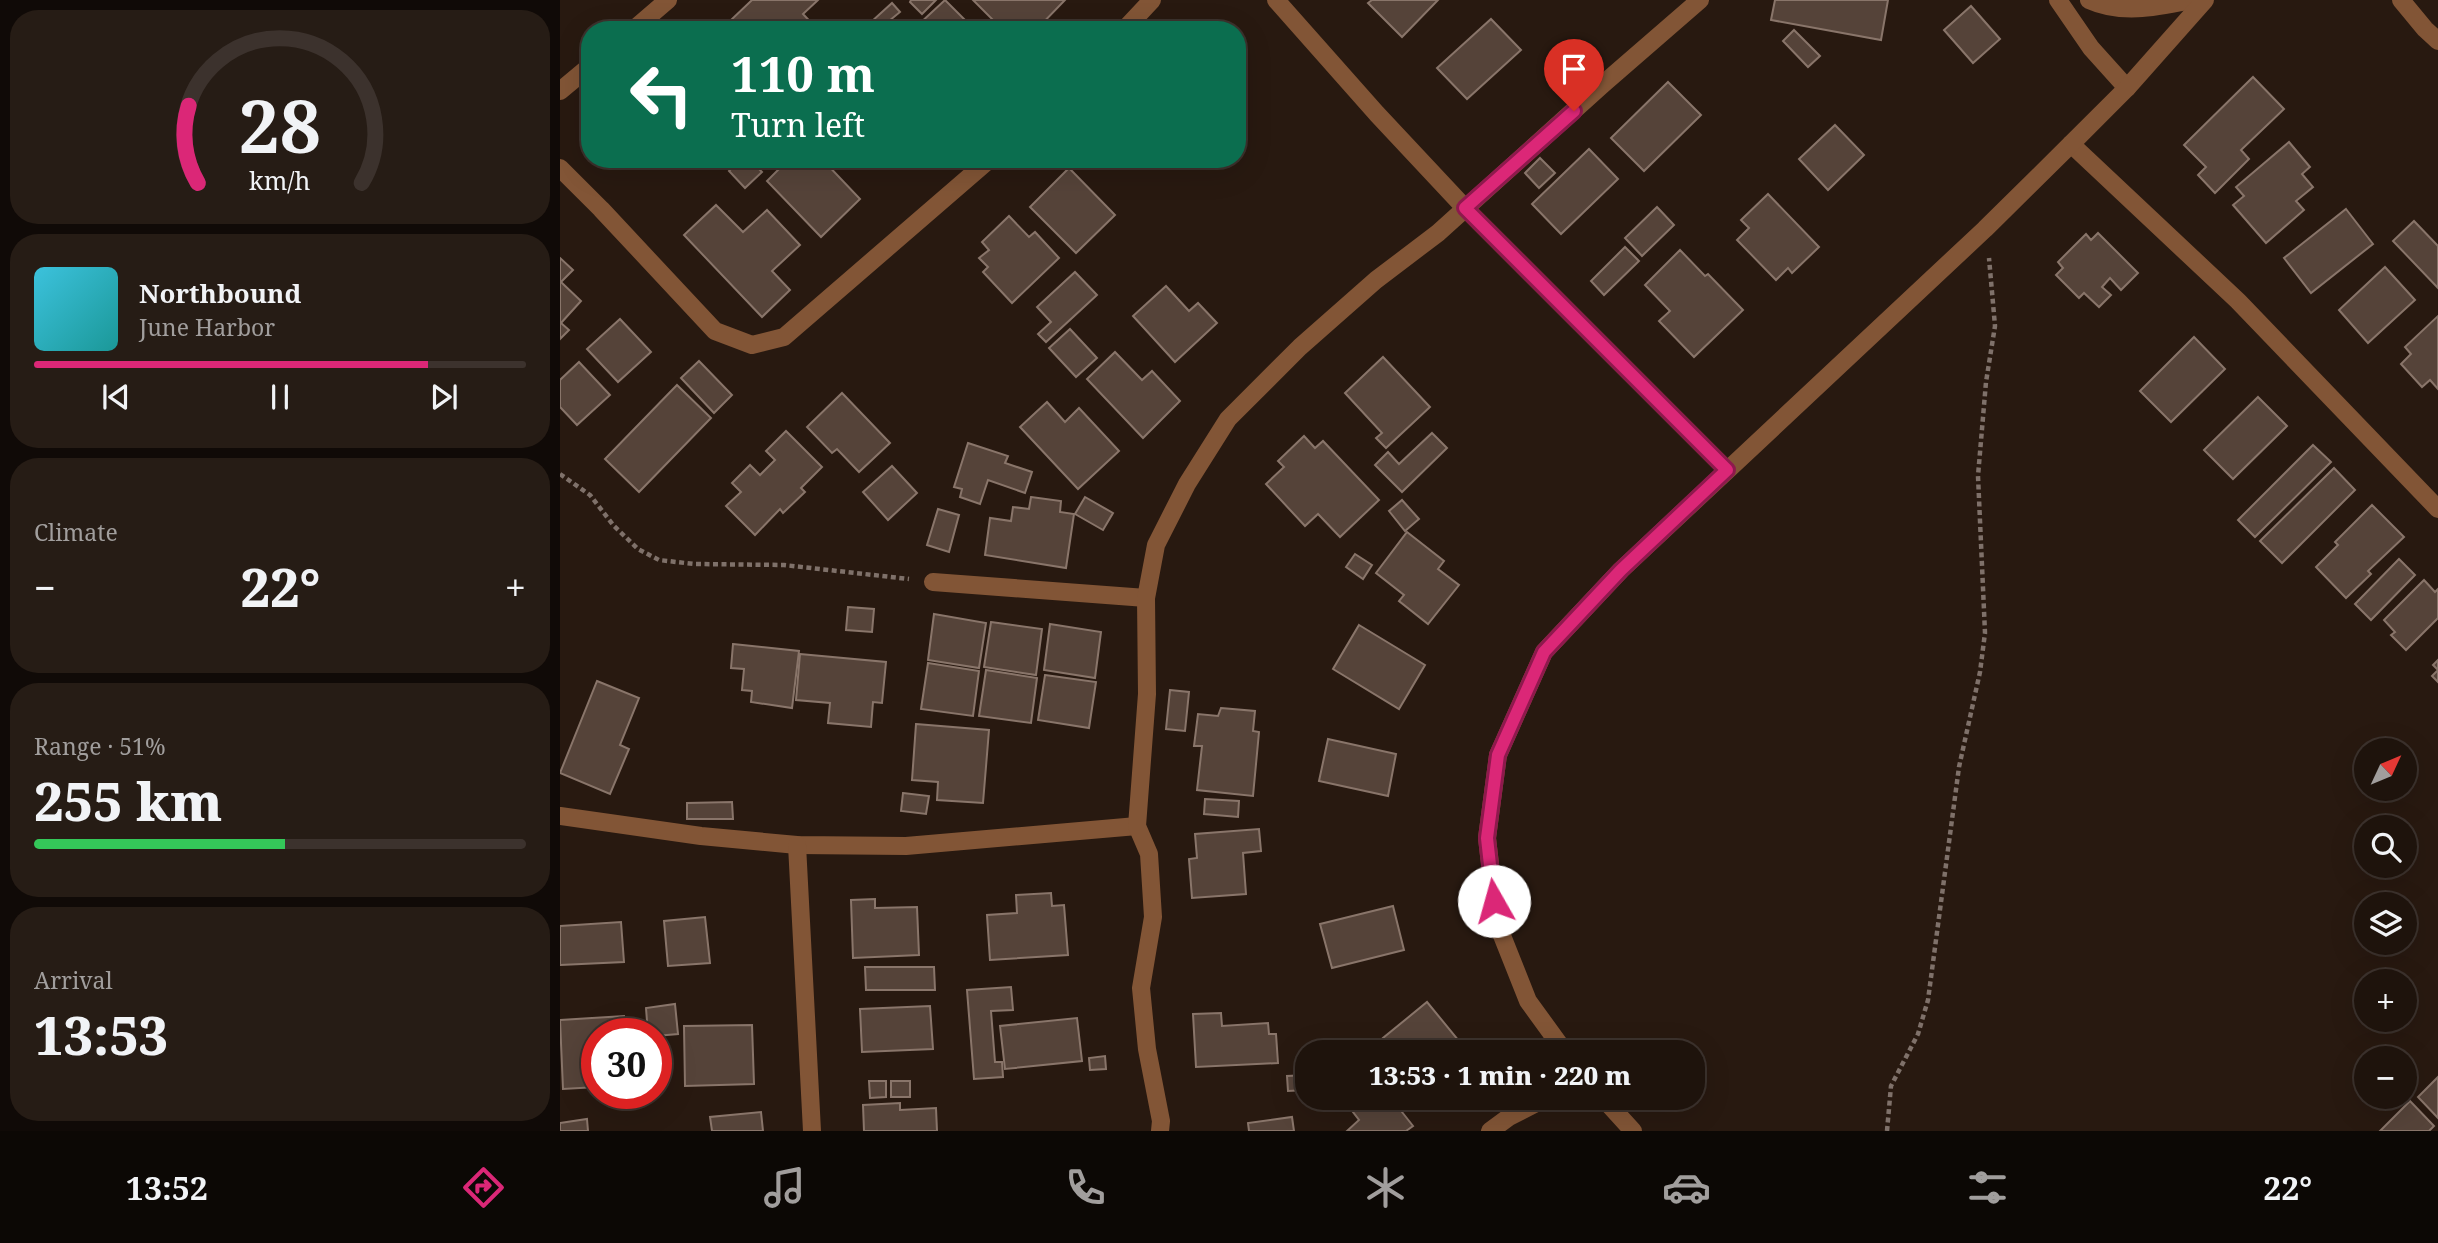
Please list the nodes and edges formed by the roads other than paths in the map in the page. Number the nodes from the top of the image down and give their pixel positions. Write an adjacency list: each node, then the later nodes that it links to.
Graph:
1 (668, 0): 10 (street)
2 (1152, 0): 11 (street)
3 (1276, 0): 19 (street)
4 (1700, 0): 19 (street)
5 (2059, 0): 14 (street)
6 (2089, 0): 7 (street)
7 (2192, 0)
8 (2205, 0): 14 (street)
9 (2401, 0): 12 (street)
10 (643, 21)
11 (1132, 21)
12 (2438, 41)
13 (581, 74): 15 (street)
14 (2127, 88): 16 (street)
15 (560, 91)
16 (2071, 144): 20 (street); 21 (street)
17 (560, 168): 18 (street)
18 (980, 168)
19 (1465, 208): 20 (street); 23 (street)
20 (1727, 470): 27 (street)
21 (2438, 509)
22 (933, 582): 23 (street)
23 (1146, 598): 25 (street)
24 (560, 816): 26 (street)
25 (1137, 825): 26 (street); 31 (street)
26 (797, 845): 30 (street)
27 (1556, 1040)
28 (1521, 1110): 32 (street)
29 (1614, 1110): 33 (street)
30 (812, 1131)
31 (1160, 1131)
32 (1490, 1131)
33 (1633, 1131)

